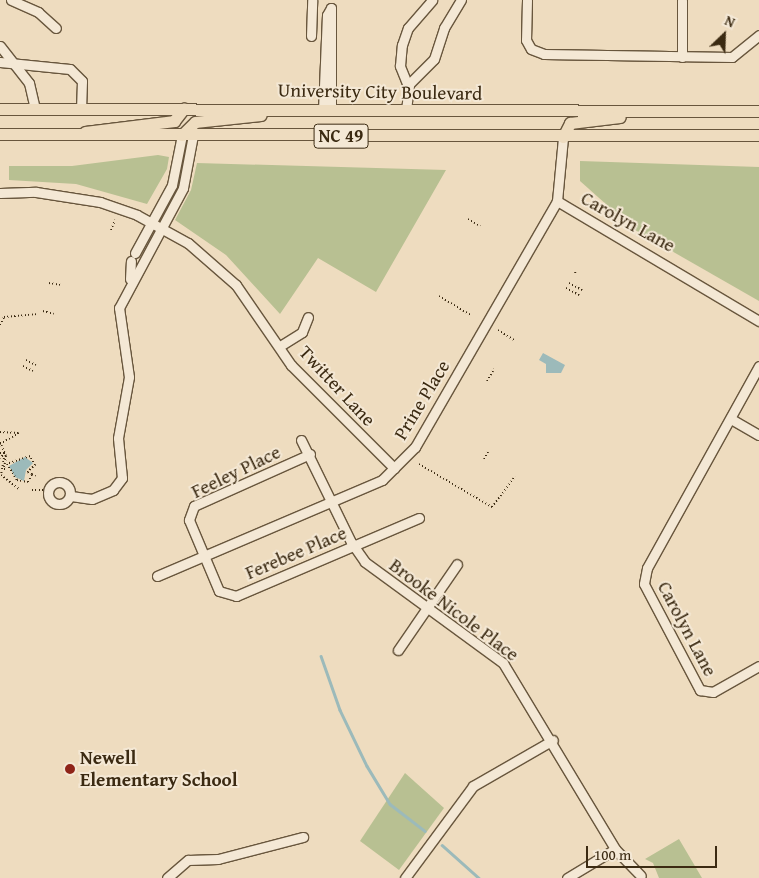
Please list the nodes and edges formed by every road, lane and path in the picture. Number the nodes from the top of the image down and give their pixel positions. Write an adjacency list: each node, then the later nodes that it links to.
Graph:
1 (11, 0): 8 (street)
2 (312, 0): 10 (street)
3 (432, 0): 15 (street)
4 (461, 0): 15 (street)
5 (527, 0): 12 (street)
6 (682, 0): 12 (street)
7 (331, 4): 21 (street)
8 (56, 28)
9 (759, 35): 12 (street)
10 (311, 36)
11 (0, 46): 14 (street)
12 (682, 57)
13 (0, 62): 14 (street)
14 (15, 63): 16 (street); 17 (street)
15 (408, 86): 22 (street)
16 (81, 107): 17 (main road, University City Boulevard / NC 49); 18 (main road, University City Boulevard / NC 49)
17 (35, 108): 19 (main road, University City Boulevard / NC 49)
18 (184, 108): 20 (main road, University City Boulevard / NC 49); 26 (main road)
19 (0, 109)
20 (292, 109): 21 (main road, University City Boulevard / NC 49); 27 (main road)
21 (327, 110): 22 (main road, University City Boulevard / NC 49)
22 (406, 110): 24 (main road, University City Boulevard / NC 49)
23 (759, 111): 24 (main road, University City Boulevard / NC 49)
24 (649, 112): 29 (main road)
25 (0, 134): 26 (main road, NC 49)
26 (77, 135): 27 (main road, NC 49)
27 (188, 135): 29 (main road, NC 49); 34 (street); 36 (street)
28 (759, 135): 29 (main road, NC 49)
29 (564, 137): 31 (street, Prine Place)
30 (0, 193): 34 (street)
31 (557, 201): 53 (street, Carolyn Lane); 77 (street, Prine Place)
32 (468, 218): 35 (path)
33 (115, 220): 37 (path)
34 (152, 222): 36 (street); 38 (street)
35 (480, 226)
36 (163, 227): 39 (street); 57 (street, Twitter Lane)
37 (111, 230)
38 (134, 254): 39 (street); 40 (street)
39 (149, 255): 40 (street)
40 (130, 279): 88 (street)
41 (49, 283): 43 (path)
42 (569, 283): 45 (path)
43 (61, 285)
44 (566, 288): 46 (path)
45 (582, 290)
46 (579, 295)
47 (439, 296): 51 (path)
48 (43, 311): 50 (path)
49 (37, 314): 54 (path)
50 (54, 314)
51 (472, 315)
52 (308, 317): 57 (street)
53 (759, 321)
54 (0, 324)
55 (498, 330): 56 (path)
56 (514, 340)
57 (280, 346): 77 (street, Twitter Lane)
58 (26, 360): 59 (path)
59 (36, 365)
60 (23, 366): 63 (path)
61 (759, 366): 65 (street, Carolyn Lane)
62 (494, 369): 64 (path)
63 (33, 371)
64 (487, 381)
65 (732, 419): 67 (street); 97 (street, Carolyn Lane)
66 (0, 432): 69 (path)
67 (759, 435)
68 (301, 440): 72 (street, Brooke Nicole Place)
69 (0, 443): 73 (path)
70 (489, 450): 74 (path)
71 (0, 453): 73 (path)
72 (310, 454): 89 (street, Brooke Nicole Place); 92 (street, Feeley Place)
73 (5, 456): 75 (path); 75 (path); 78 (path); 80 (path)
74 (484, 459)
75 (0, 460)
76 (420, 464): 82 (path)
77 (394, 468): 89 (street, Prine Place)
78 (7, 469): 79 (path); 83 (path)
79 (32, 474): 81 (path); 83 (path)
80 (1, 476): 84 (path)
81 (36, 476)
82 (515, 477)
83 (18, 481): 84 (path)
84 (15, 488): 85 (path)
85 (19, 489)
86 (32, 490): 87 (path)
87 (48, 490): 88 (street); 88 (street)
88 (71, 496)
89 (332, 501): 91 (street, Brooke Nicole Place); 92 (street, Prine Place)
90 (420, 518): 91 (street, Ferebee Place)
91 (354, 546): 92 (street, Ferebee Place); 95 (street, Brooke Nicole Place)
92 (204, 556): 94 (street, Prine Place)
93 (457, 564): 95 (street)
94 (157, 576)
95 (427, 609): 96 (street); 98 (street, Brooke Nicole Place)
96 (398, 650)
97 (759, 666)
98 (553, 740): 100 (street, Brooke Nicole Place); 103 (street)
99 (303, 837): 102 (street)
100 (615, 849): 101 (street, Brooke Nicole Place); 104 (street)
101 (641, 876)
102 (167, 878)
103 (405, 878)
104 (567, 878)

